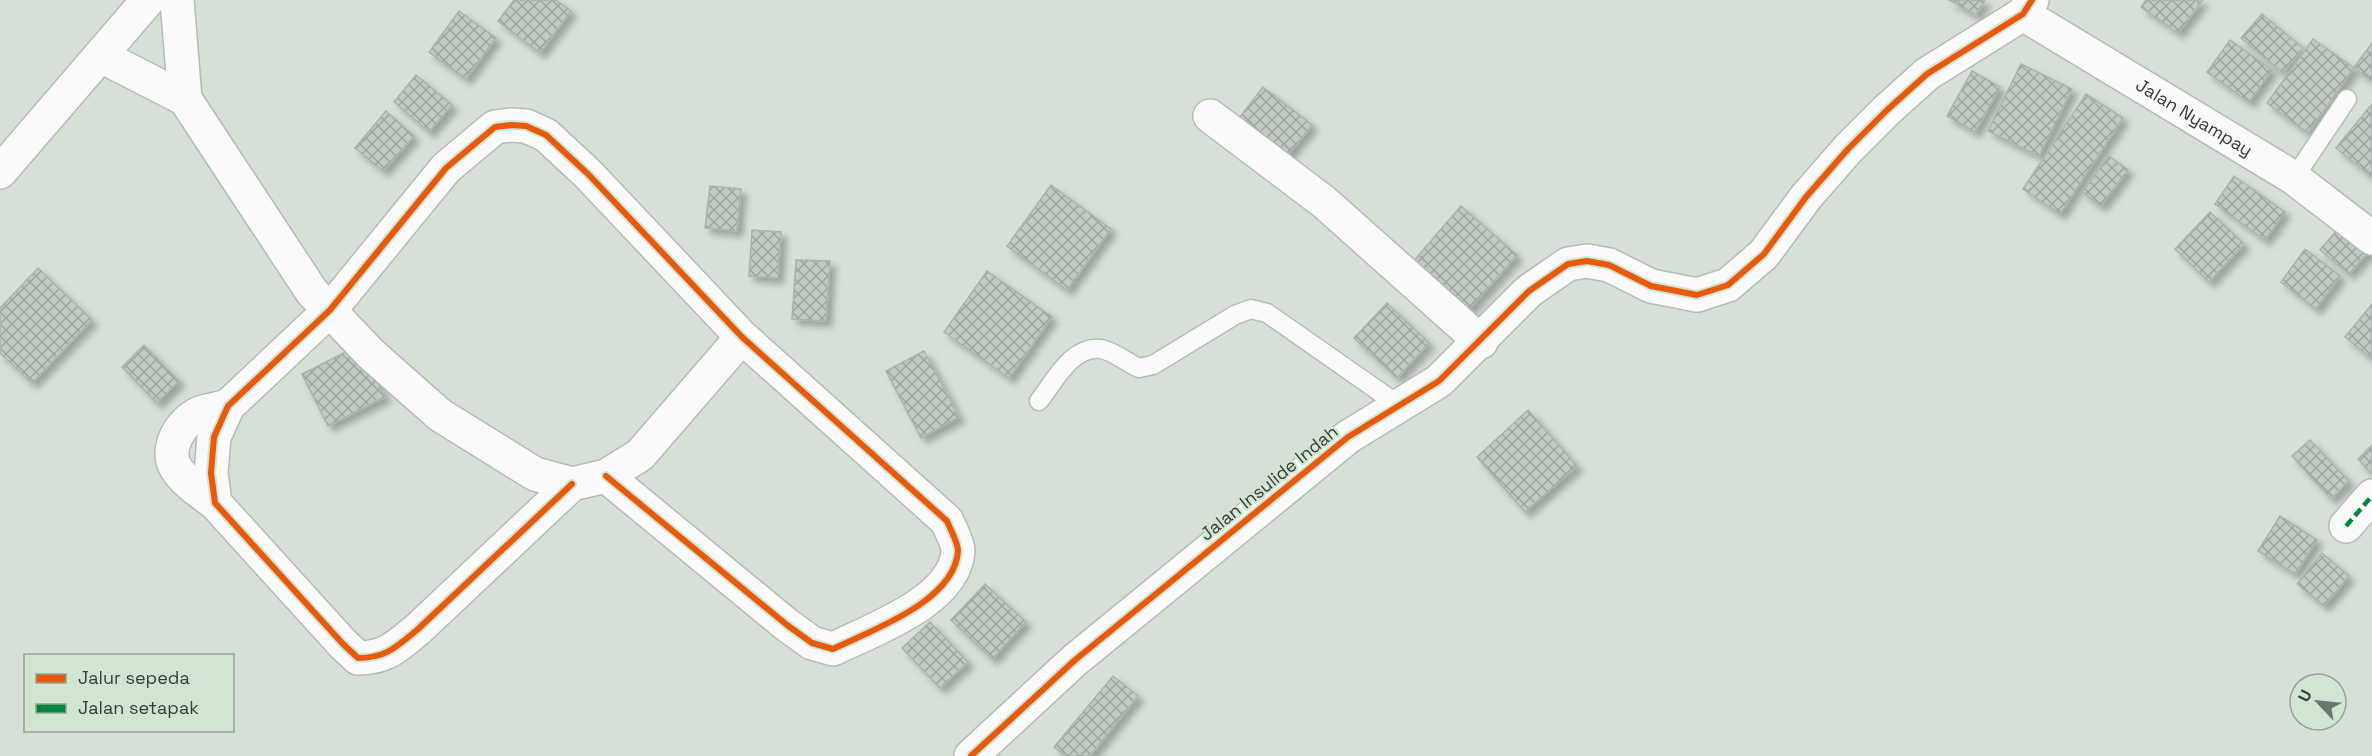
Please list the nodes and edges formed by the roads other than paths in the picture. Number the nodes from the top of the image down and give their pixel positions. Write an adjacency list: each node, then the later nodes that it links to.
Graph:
1 (148, 0): 4 (street)
2 (177, 0): 5 (street)
3 (2027, 7): 9 (street, Jalan Nyampay); 13 (street, Jalan Insulide Indah)
4 (101, 56): 5 (street); 8 (street)
5 (185, 99): 11 (street)
6 (2347, 99): 9 (lane)
7 (1210, 116): 13 (street)
8 (0, 172)
9 (2294, 178): 10 (street, Jalan Nyampay)
10 (2372, 238)
11 (330, 310): 12 (street); 17 (street); 17 (street)
12 (742, 338): 16 (street); 16 (street)
13 (1481, 342): 15 (street, Jalan Insulide Indah)
14 (1039, 401): 15 (lane)
15 (1400, 406): 20 (street, Jalan Insulide Indah)
16 (606, 476): 17 (street)
17 (572, 484)
18 (2372, 496): 19 (street)
19 (2346, 526)
20 (971, 756)

